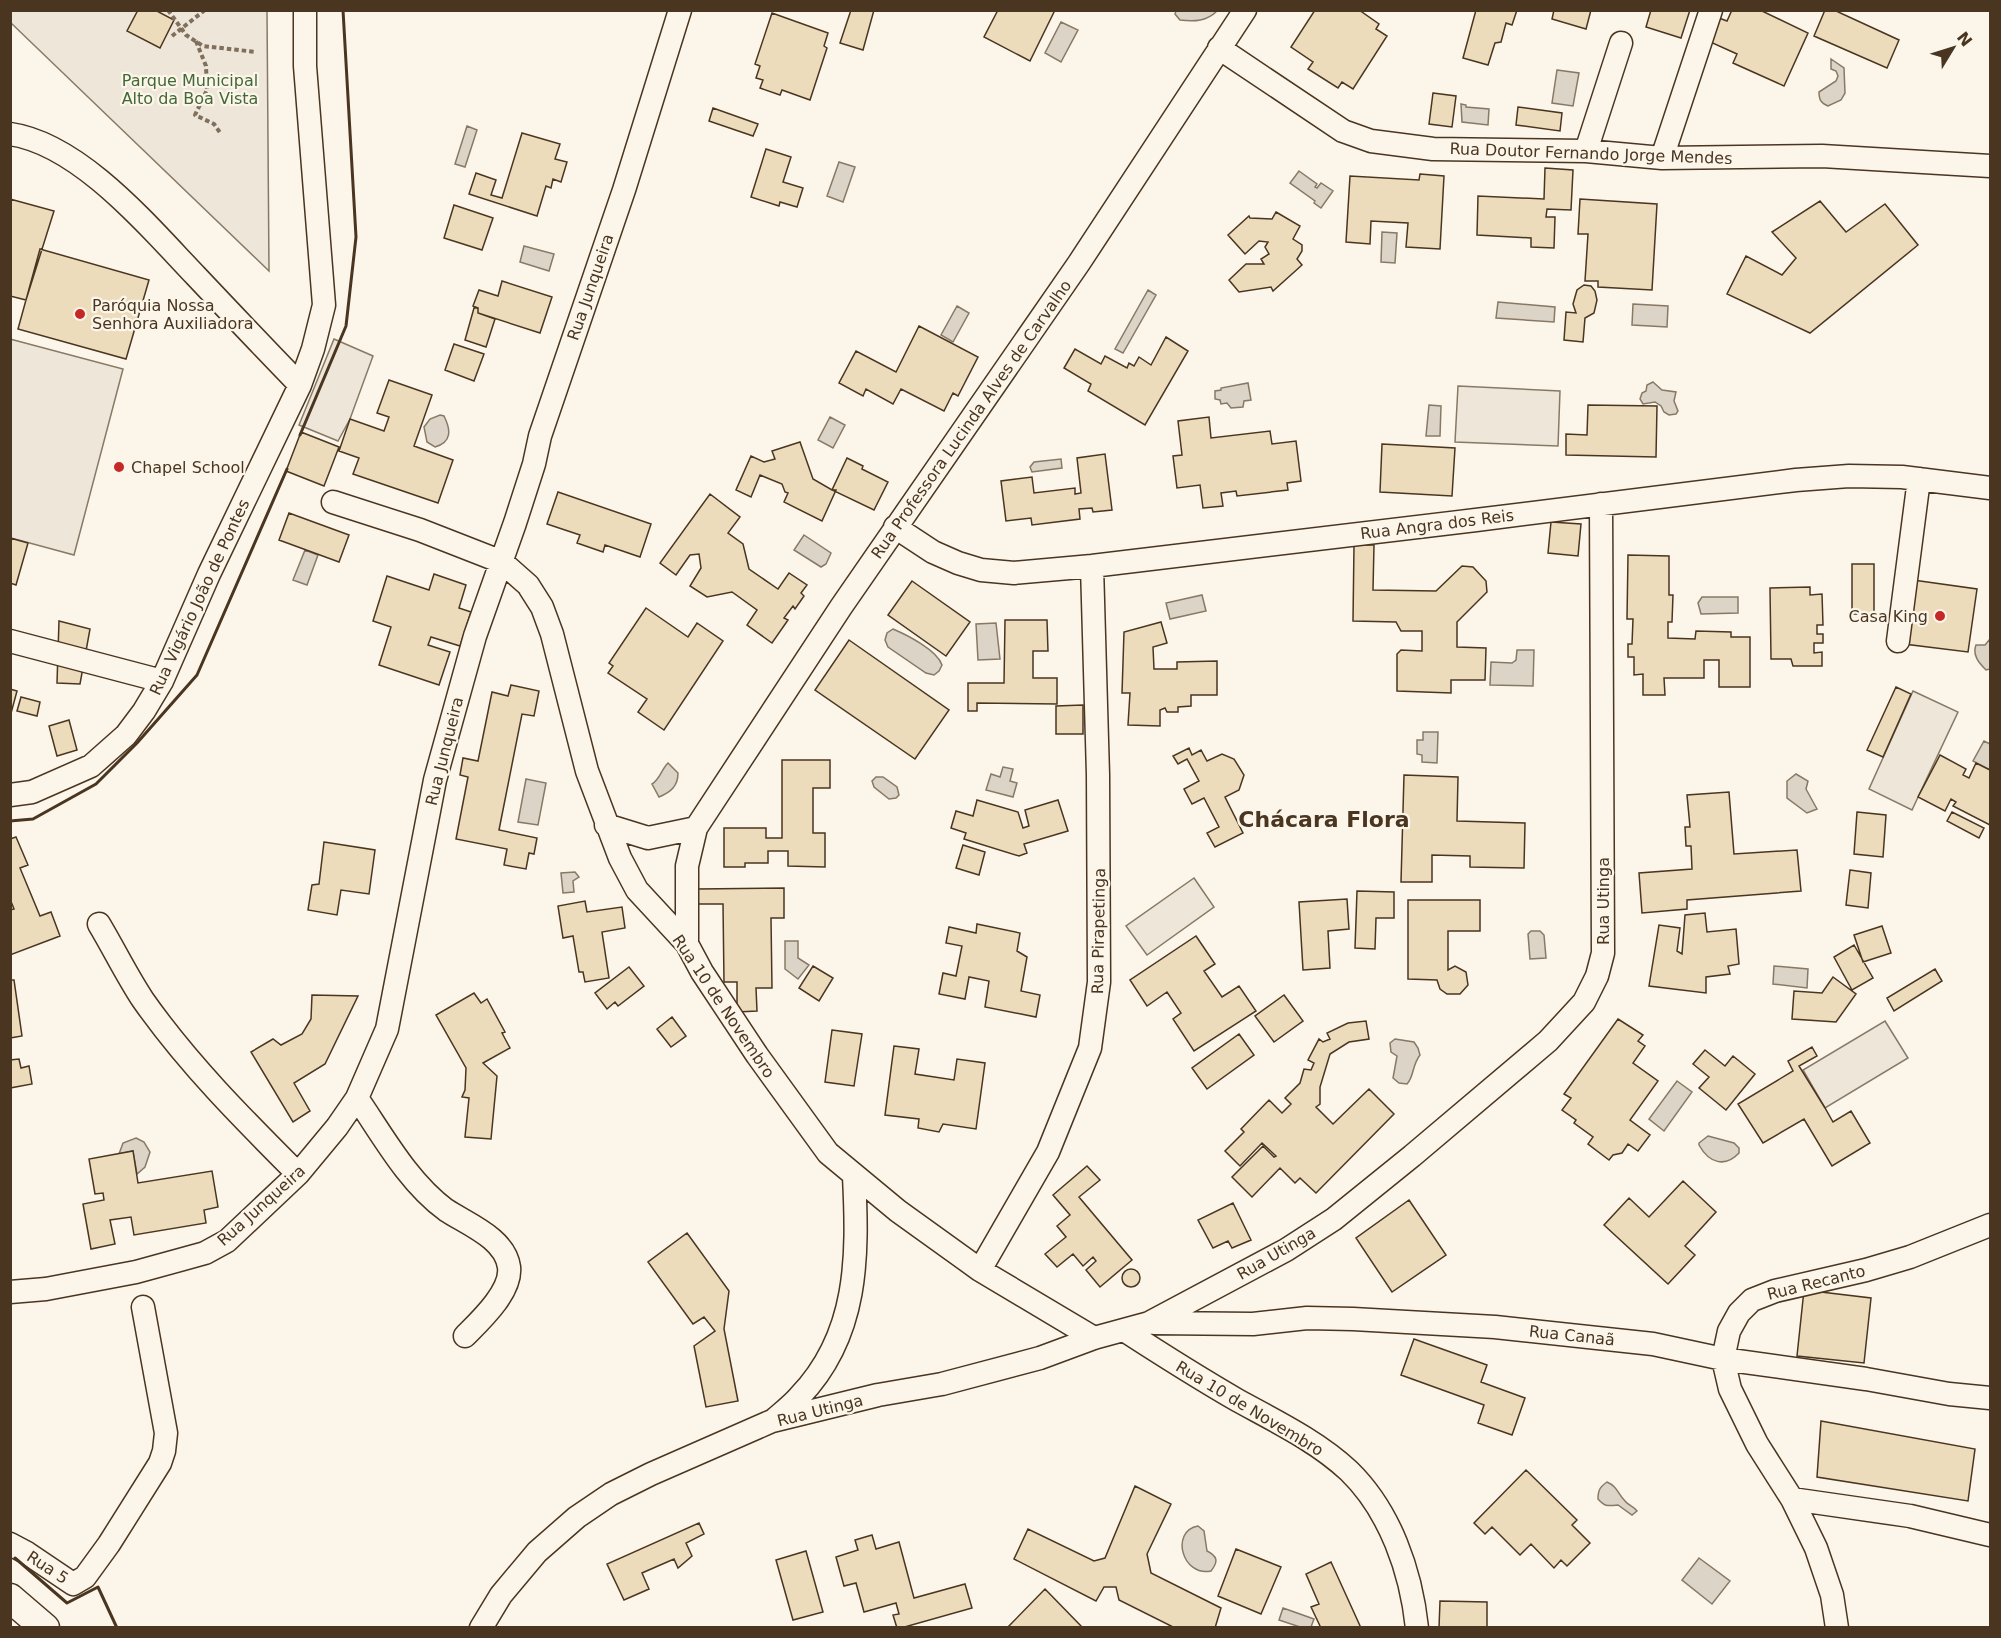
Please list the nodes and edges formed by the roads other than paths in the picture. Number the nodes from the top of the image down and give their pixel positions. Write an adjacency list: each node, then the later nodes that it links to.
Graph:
1 (305, 10): 11 (street, Rua Vigário João de Pontes)
2 (680, 10): 17 (street, Rua Junqueira)
3 (1245, 10): 6 (street, Rua Professora Lucinda Alves de Carvalho)
4 (1711, 10): 9 (street)
5 (1620, 43): 8 (street)
6 (1219, 48): 8 (street, Rua Doutor Fernando Jorge Mendes); 16 (street, Rua Professora Lucinda Alves de Carvalho)
7 (10, 134): 11 (street)
8 (1586, 151): 9 (street, Rua Doutor Fernando Jorge Mendes)
9 (1662, 158): 10 (street, Rua Doutor Fernando Jorge Mendes)
10 (1990, 166)
11 (300, 385): 21 (street, Rua Vigário João de Pontes)
12 (1919, 479): 13 (street, Rua Angra dos Reis); 15 (street, Rua Angra dos Reis); 20 (street)
13 (1990, 488)
14 (333, 502): 17 (street, Rua 10 de Novembro)
15 (1601, 504): 18 (street, Rua Angra dos Reis); 34 (street, Rua Utinga)
16 (895, 526): 18 (street, Rua Angra dos Reis); 24 (street, Rua Professora Lucinda Alves de Carvalho)
17 (502, 562): 23 (street, Rua 10 de Novembro); 27 (street, Rua Junqueira)
18 (1092, 566): 31 (street, Rua Pirapetinga)
19 (10, 641): 21 (street)
20 (1898, 641)
21 (162, 681): 22 (street, Rua Vigário João de Pontes)
22 (10, 795)
23 (606, 825): 24 (street); 26 (street, Rua 10 de Novembro)
24 (696, 828): 26 (street, Rua Professora Lucinda Alves de Carvalho)
25 (99, 924): 28 (street)
26 (687, 944): 29 (street, Rua 10 de Novembro)
27 (357, 1098): 28 (street, Rua Junqueira); 36 (street)
28 (298, 1174): 32 (street, Rua Junqueira)
29 (854, 1176): 31 (street, Rua 10 de Novembro); 40 (street)
30 (1990, 1224): 38 (street, Rua Recanto)
31 (980, 1270): 37 (street, Rua 10 de Novembro)
32 (10, 1292)
33 (143, 1306): 43 (street, Rua 5)
34 (1149, 1323): 35 (street, Rua Utinga); 38 (street, Rua Canaã)
35 (1124, 1330): 37 (street, Rua Utinga); 47 (street, Rua 10 de Novembro)
36 (465, 1336)
37 (1094, 1338): 40 (street, Rua Utinga)
38 (1723, 1359): 39 (street, Rua Canaã); 41 (street, Rua Recanto)
39 (1990, 1398)
40 (772, 1421): 46 (street, Rua Utinga)
41 (1792, 1499): 42 (street); 48 (street, Rua Recanto)
42 (1990, 1534)
43 (10, 1544)
44 (10, 1598): 45 (main road)
45 (45, 1628)
46 (481, 1628)
47 (1417, 1628)
48 (1837, 1628)

